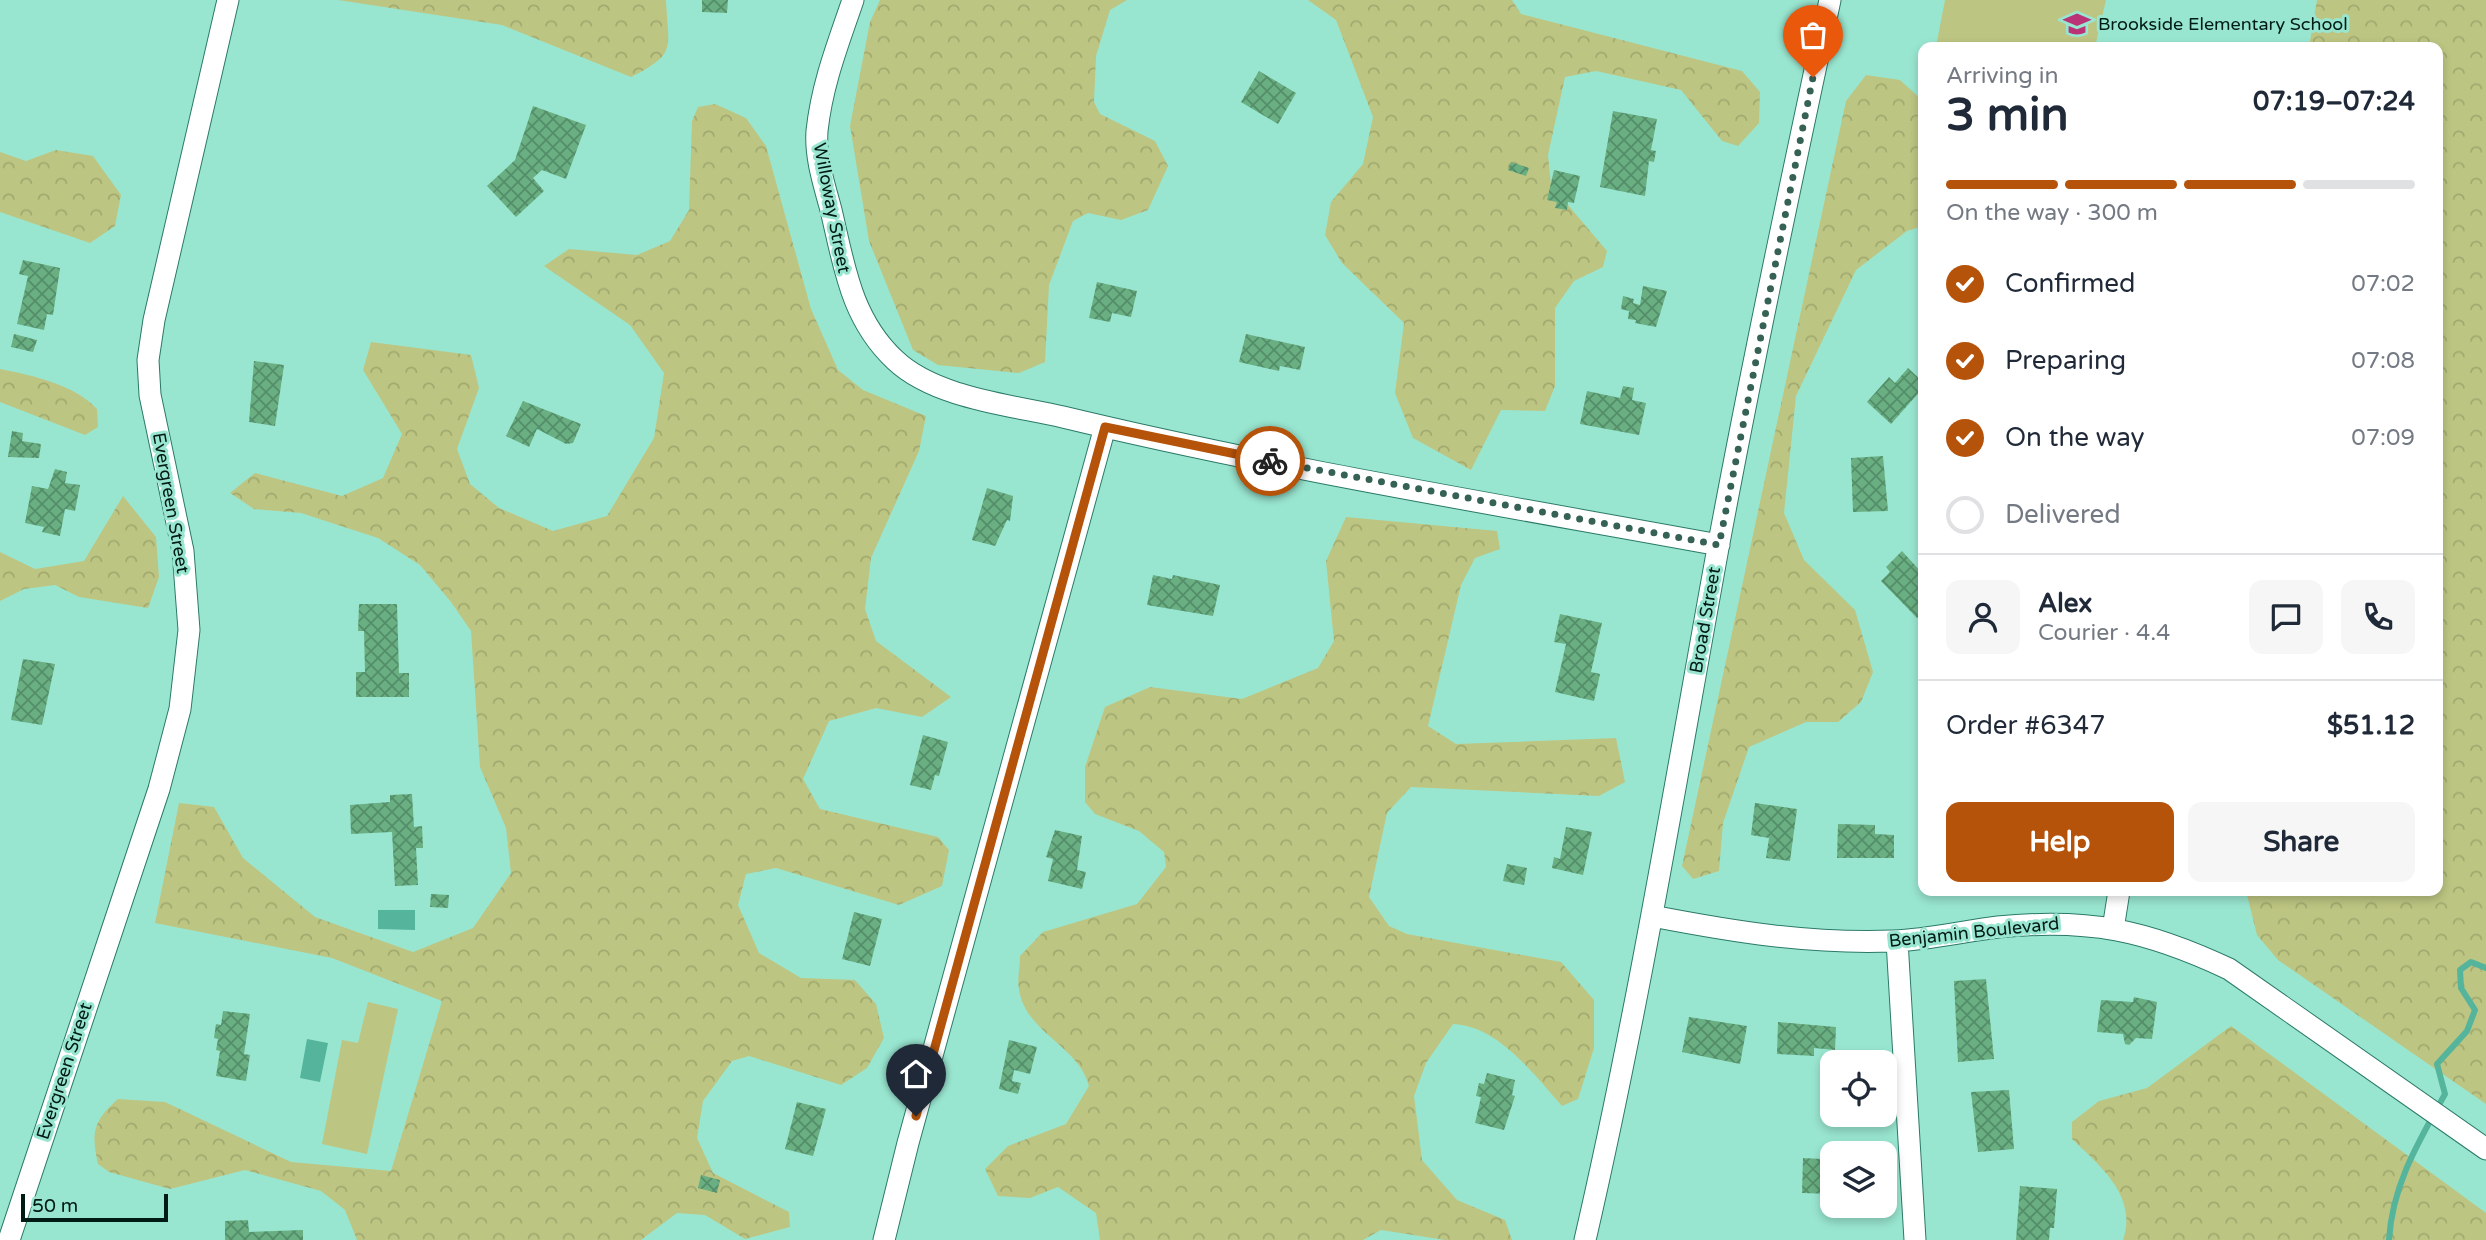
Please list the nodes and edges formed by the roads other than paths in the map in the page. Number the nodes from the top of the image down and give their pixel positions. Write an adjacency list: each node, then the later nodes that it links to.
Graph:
1 (228, 0): 11 (street, Evergreen Street)
2 (853, 0): 4 (street, Willoway Street)
3 (1830, 0): 5 (street, Broad Street)
4 (1105, 427): 5 (street, Willoway Street); 12 (street)
5 (1719, 545): 7 (street, Broad Street)
6 (2118, 896): 8 (street)
7 (1652, 916): 9 (street, Benjamin Boulevard); 13 (street, Broad Street)
8 (2113, 929): 9 (street, Benjamin Boulevard); 10 (street, Benjamin Boulevard)
9 (1897, 941): 14 (street)
10 (2486, 1150)
11 (9, 1240)
12 (884, 1240)
13 (1584, 1240)
14 (1915, 1240)

